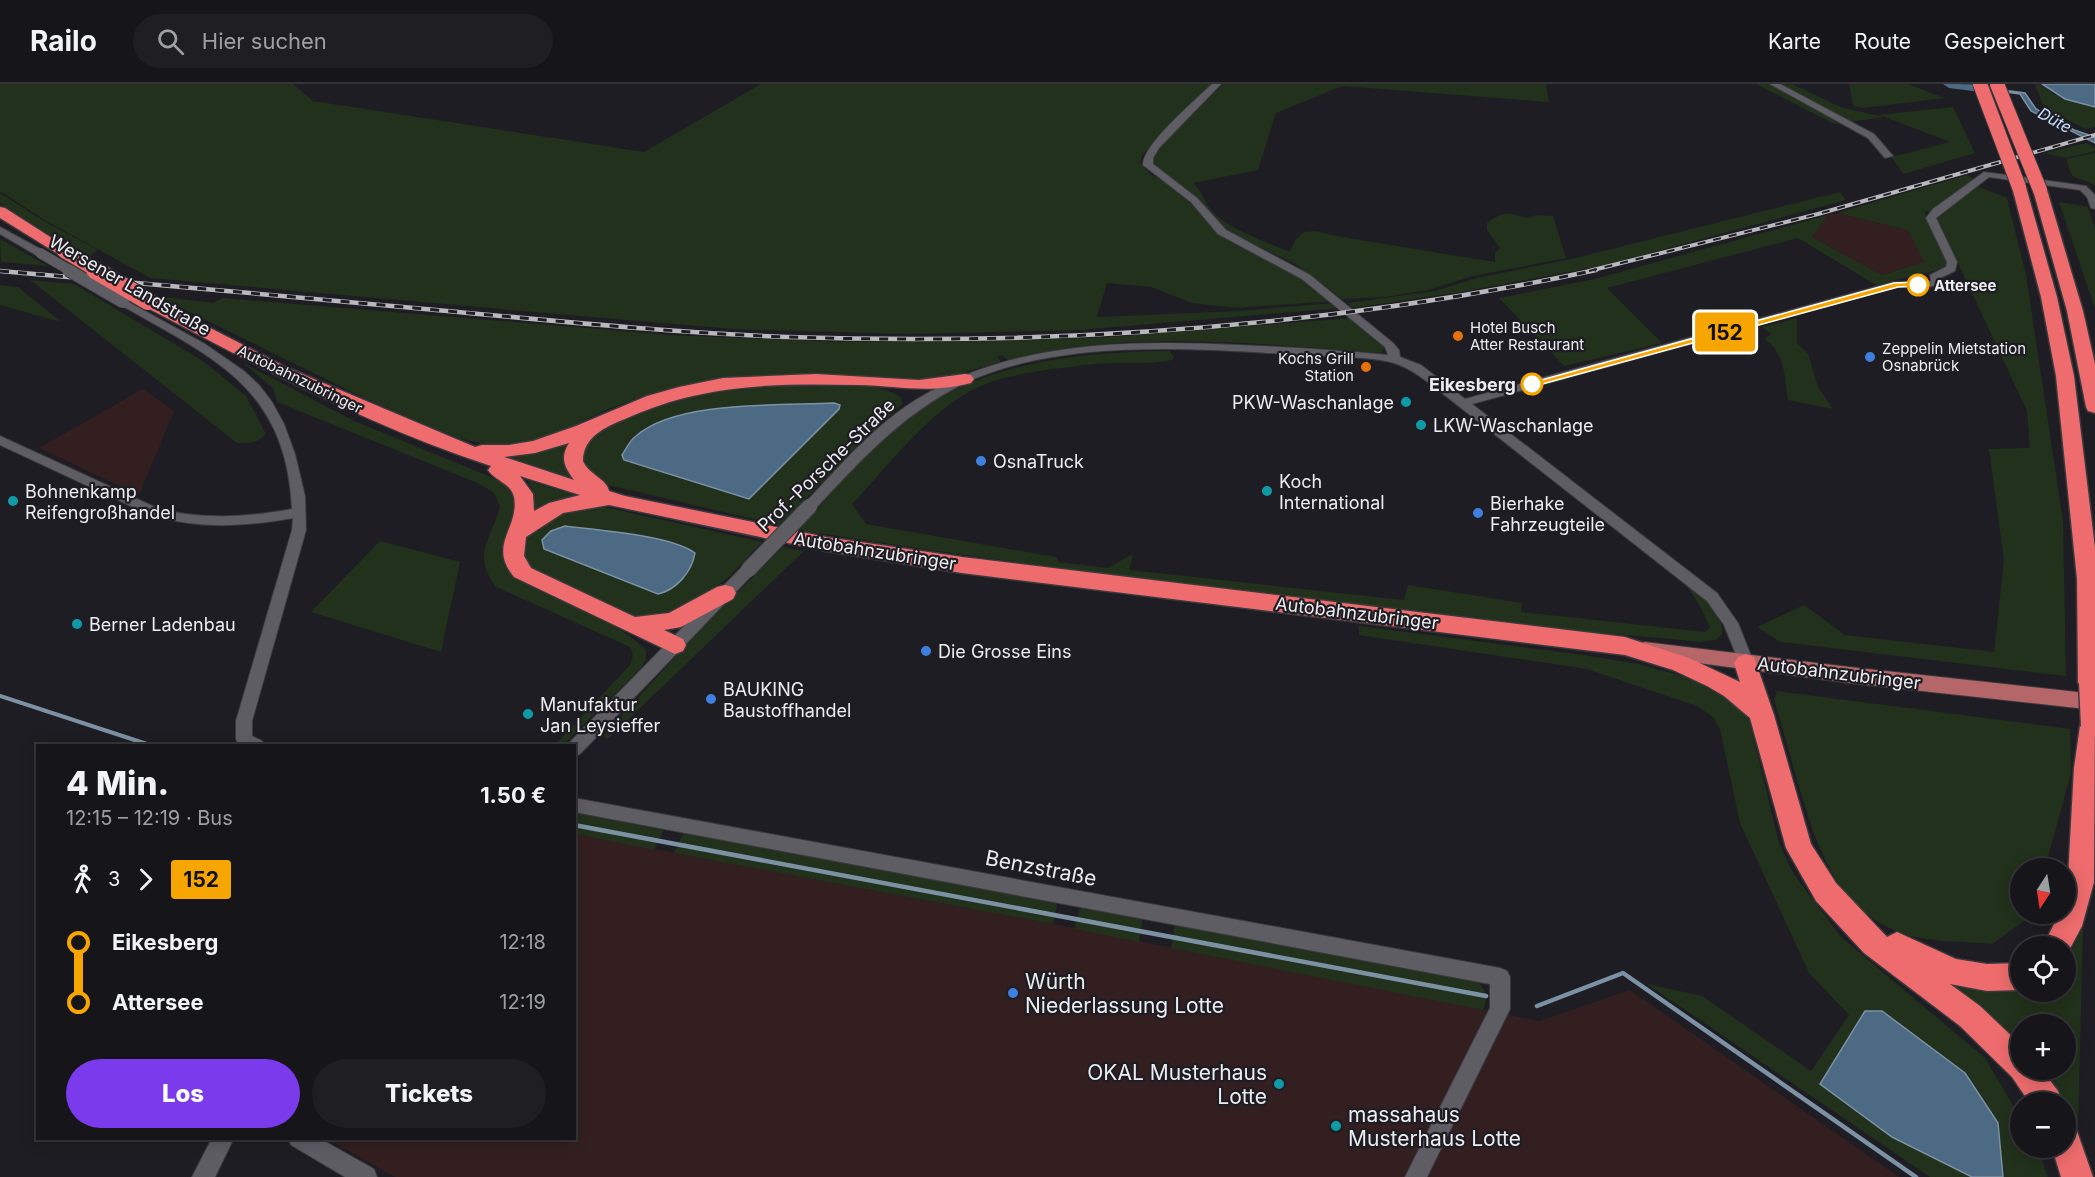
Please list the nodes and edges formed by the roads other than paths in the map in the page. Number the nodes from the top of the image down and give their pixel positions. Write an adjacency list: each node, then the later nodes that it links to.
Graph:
1 (1218, 84): 9 (street)
2 (1774, 84): 5 (street)
3 (1980, 84): 27 (highway, bridge)
4 (1997, 84): 12 (highway, bridge)
5 (1888, 156)
6 (2095, 206): 14 (street)
7 (0, 211): 18 (highway, Autobahnzubringer, bridge)
8 (0, 230): 20 (street, Wersener Landstraße, bridge)
9 (1394, 359): 10 (street, Prof.-Porsche-Straße); 14 (street)
10 (964, 379): 11 (highway); 13 (street, Prof.-Porsche-Straße)
11 (894, 383): 13 (highway); 16 (highway)
12 (2093, 386): 15 (highway)
13 (924, 400): 22 (street, Prof.-Porsche-Straße, bridge)
14 (1463, 403): 26 (street)
15 (2095, 407)
16 (597, 424): 18 (highway); 19 (highway)
17 (0, 440): 20 (street)
18 (456, 448): 19 (highway); 21 (highway)
19 (622, 502): 21 (highway); 25 (highway, Autobahnzubringer)
20 (300, 512): 29 (street, Wersener Landstraße)
21 (518, 532): 23 (highway)
22 (725, 593): 23 (highway); 24 (street, Prof.-Porsche-Straße)
23 (634, 625): 24 (highway)
24 (675, 645): 30 (street, Prof.-Porsche-Straße)
25 (1625, 646): 26 (main road, Autobahnzubringer); 28 (highway)
26 (1746, 663): 27 (main road, Autobahnzubringer); 28 (highway)
27 (2092, 704): 31 (highway); 34 (highway)
28 (1761, 716): 33 (highway)
29 (253, 744)
30 (576, 747)
31 (2095, 759)
32 (576, 806): 42 (street, Benzstraße)
33 (1847, 913): 35 (highway); 36 (highway)
34 (2064, 936)
35 (2010, 977)
36 (2010, 1055)
37 (223, 1140): 40 (street)
38 (301, 1140): 41 (street)
39 (2071, 1158): 43 (highway)
40 (203, 1177)
41 (366, 1177)
42 (1416, 1177)
43 (2077, 1177)

